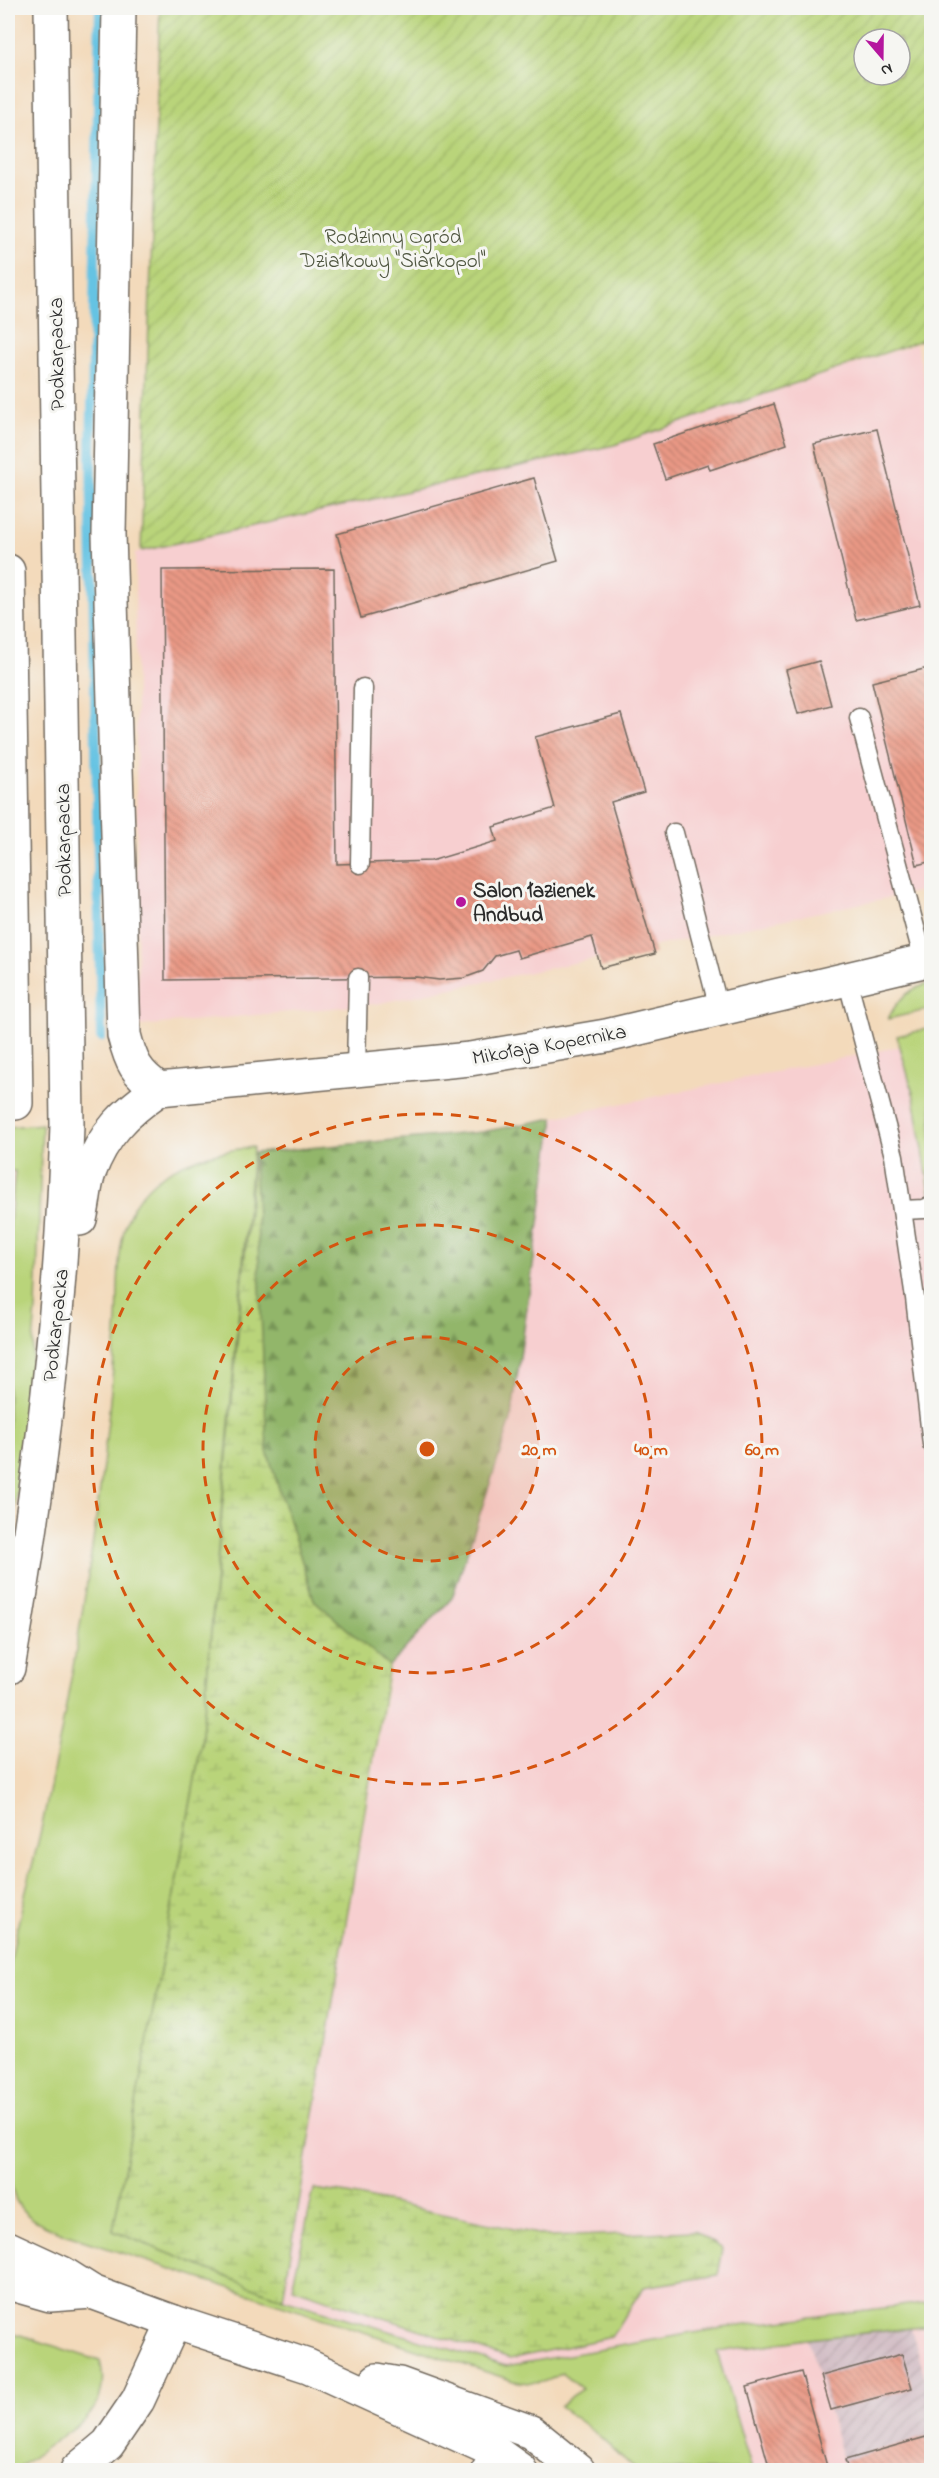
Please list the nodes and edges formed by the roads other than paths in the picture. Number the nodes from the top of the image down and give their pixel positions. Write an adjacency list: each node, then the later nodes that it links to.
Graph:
1 (51, 8): 17 (main road, Podkarpacka)
2 (118, 8): 13 (main road)
3 (8, 571): 14 (main road)
4 (363, 688): 7 (lane)
5 (859, 718): 8 (lane)
6 (674, 833): 11 (lane)
7 (360, 864)
8 (928, 960): 10 (main road, Mikołaja Kopernika)
9 (358, 978): 12 (lane)
10 (847, 979): 11 (main road, Mikołaja Kopernika); 16 (lane)
11 (719, 1010): 12 (main road, Mikołaja Kopernika)
12 (356, 1070): 13 (main road, Mikołaja Kopernika)
13 (159, 1089): 17 (main road)
14 (12, 1103)
15 (932, 1206): 16 (lane)
16 (902, 1210): 18 (lane)
17 (61, 1265): 19 (main road, Podkarpacka)
18 (932, 1444)
19 (8, 1668)
20 (8, 2248): 22 (main road)
21 (8, 2283): 22 (main road)
22 (92, 2292): 23 (main road)
23 (174, 2322): 24 (main road); 25 (main road)
24 (493, 2448): 26 (main road); 27 (main road)
25 (77, 2470)
26 (520, 2470)
27 (578, 2470)

